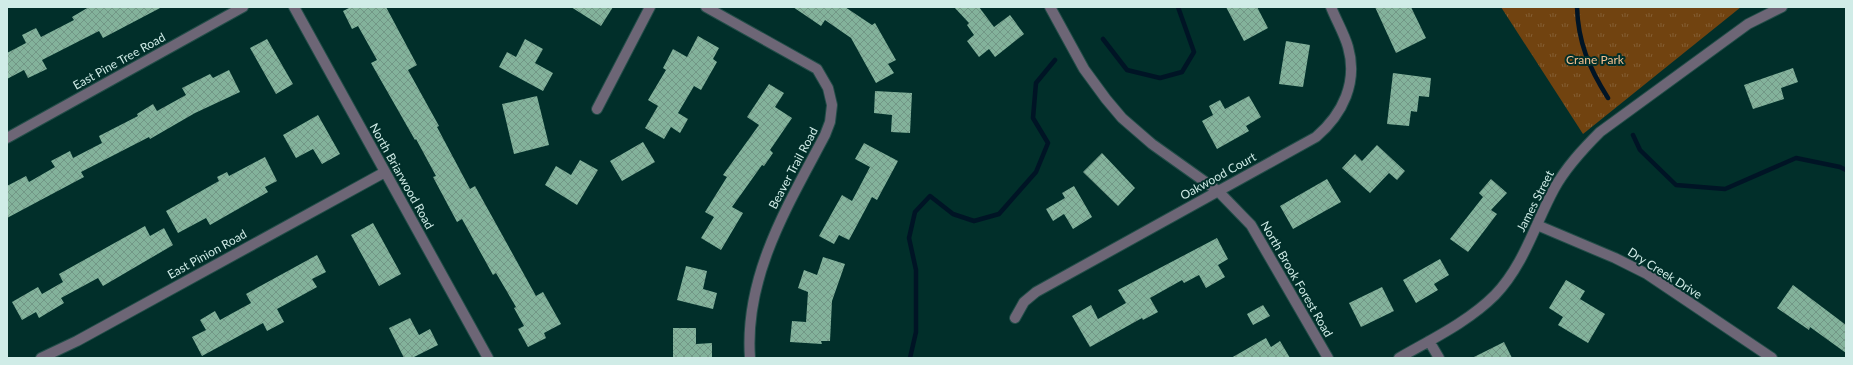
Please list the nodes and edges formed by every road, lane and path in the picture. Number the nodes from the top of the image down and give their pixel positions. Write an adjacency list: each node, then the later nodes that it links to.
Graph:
1 (243, 7): 9 (street, East Pine Tree Road)
2 (294, 7): 10 (street, North Briarwood Road)
3 (650, 7): 8 (street)
4 (706, 7): 17 (street, Beaver Trail Road)
5 (1050, 7): 11 (street, North Brook Forest Road)
6 (1331, 7): 11 (street, Oakwood Court)
7 (1776, 8): 12 (street, James Street)
8 (597, 109)
9 (7, 138)
10 (385, 172): 15 (street, East Pinion Road); 16 (street, North Briarwood Road)
11 (1218, 191): 13 (street, Oakwood Court); 18 (street, North Brook Forest Road)
12 (1537, 225): 14 (street, James Street); 21 (street, Dry Creek Drive)
13 (1014, 318)
14 (1429, 341): 19 (street, James Street); 20 (street)
15 (41, 358)
16 (488, 358)
17 (750, 358)
18 (1328, 358)
19 (1399, 358)
20 (1439, 358)
21 (1772, 358)

